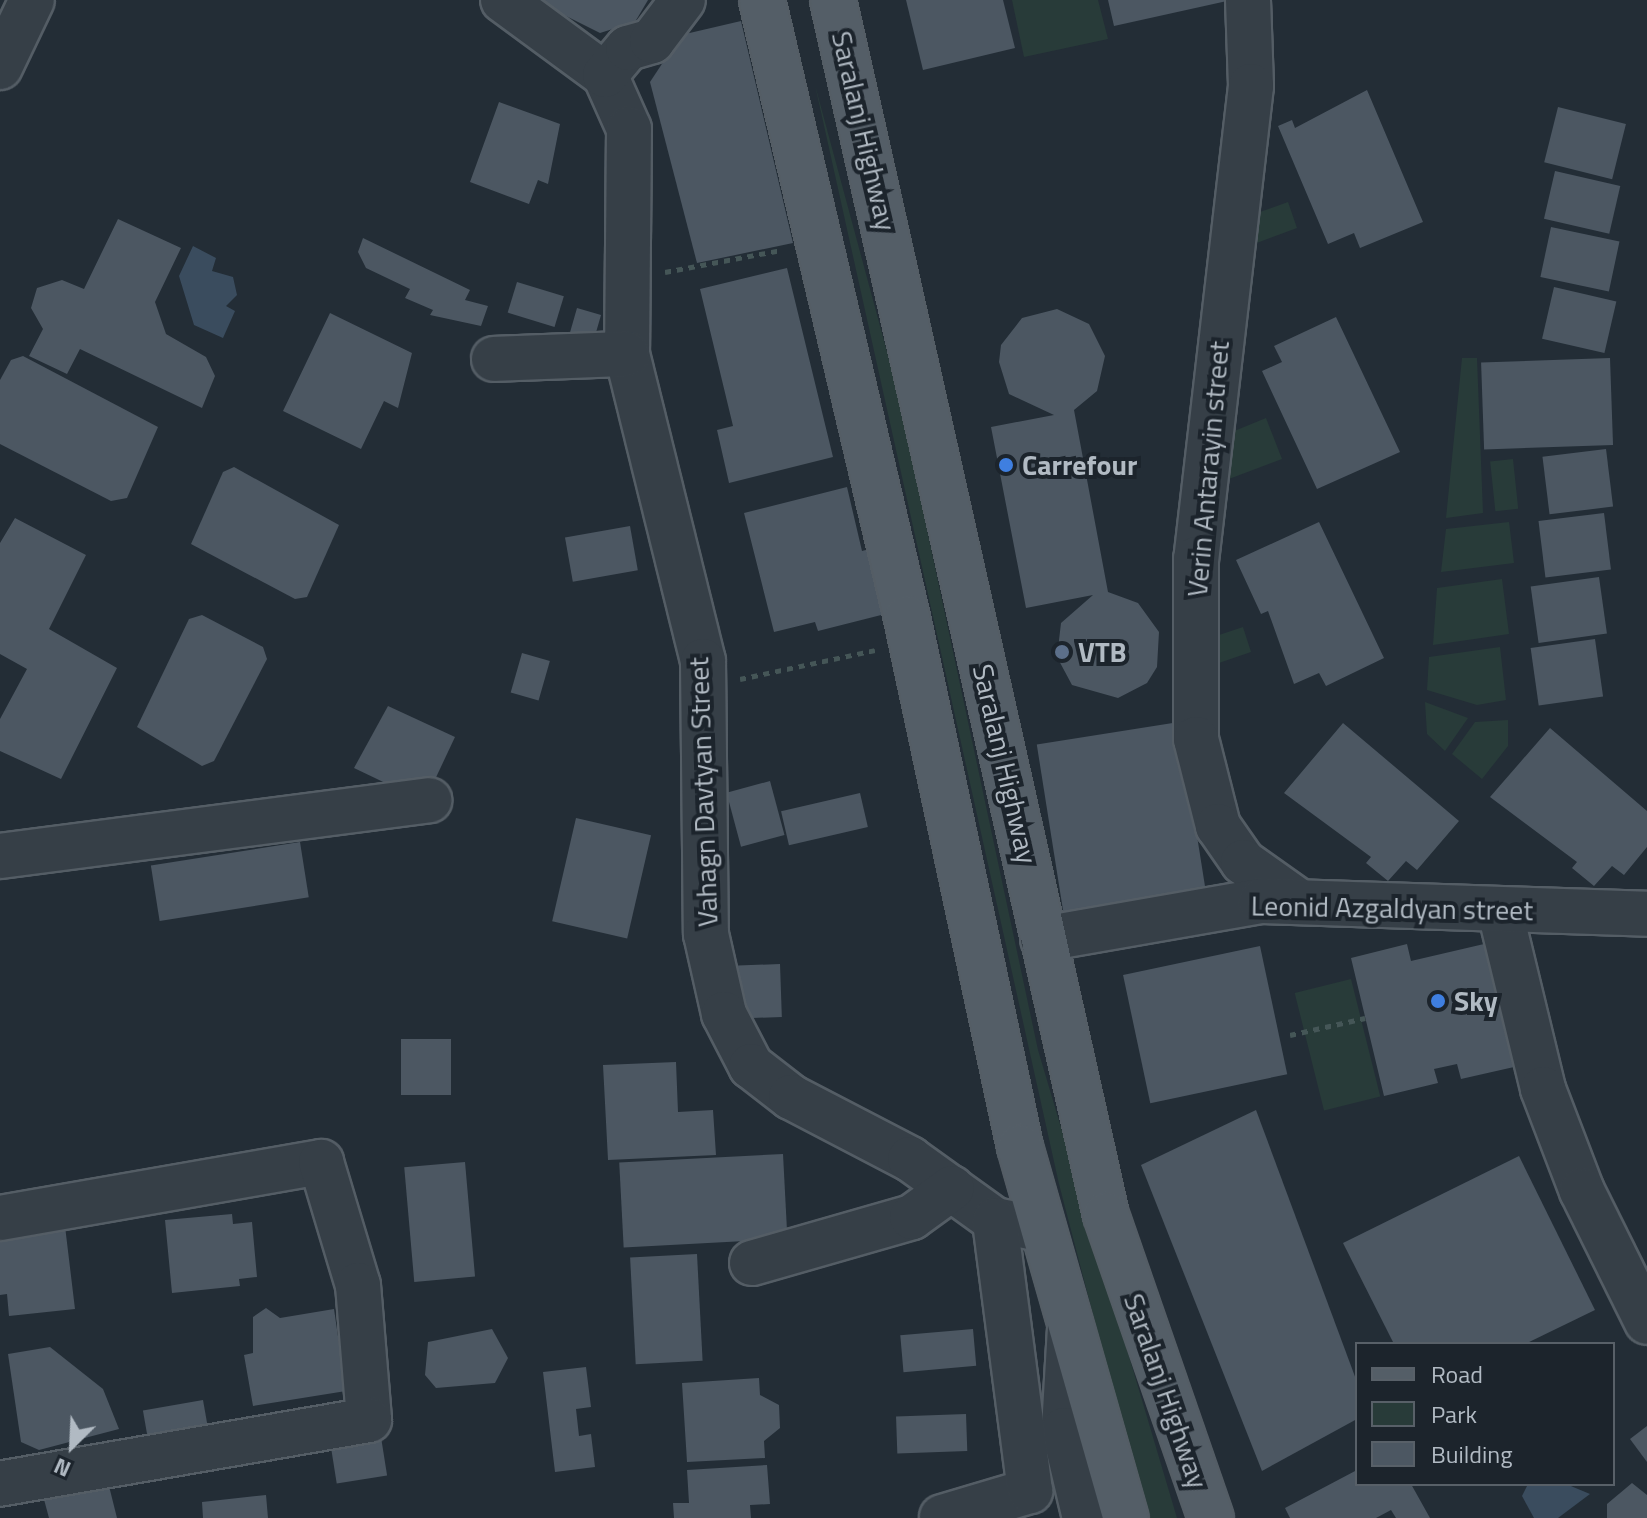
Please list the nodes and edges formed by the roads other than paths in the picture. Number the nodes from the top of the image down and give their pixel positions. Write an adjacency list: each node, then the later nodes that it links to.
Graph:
1 (32, 0): 8 (street)
2 (503, 0): 9 (street, Vahagn Davtyan Street)
3 (683, 0): 9 (street)
4 (762, 0): 7 (main road)
5 (1248, 0): 14 (street, Verin Antarayin street)
6 (838, 16): 7 (main road); 17 (main road, Saralanj Highway)
7 (777, 51): 21 (main road)
8 (0, 67)
9 (605, 75): 10 (street, Vahagn Davtyan Street)
10 (627, 354): 11 (street); 18 (street, Vahagn Davtyan Street)
11 (494, 359)
12 (429, 800): 13 (street)
13 (0, 856)
14 (1298, 901): 15 (street, Leonid Azgaldyan street); 17 (street, Leonid Azgaldyan street)
15 (1500, 911): 16 (street, Leonid Azgaldyan street); 23 (street)
16 (1647, 914)
17 (1043, 939): 26 (main road, Saralanj Highway)
18 (952, 1188): 20 (street, Vahagn Davtyan Street); 22 (street)
19 (0, 1218): 25 (street)
20 (995, 1220): 21 (street, Vahagn Davtyan Street); 27 (street)
21 (1041, 1229): 24 (main road)
22 (752, 1263)
23 (1647, 1322)
24 (1070, 1326): 28 (street); 29 (main road)
25 (0, 1484)
26 (1211, 1513)
27 (942, 1517)
28 (1085, 1518)
29 (1126, 1518)

